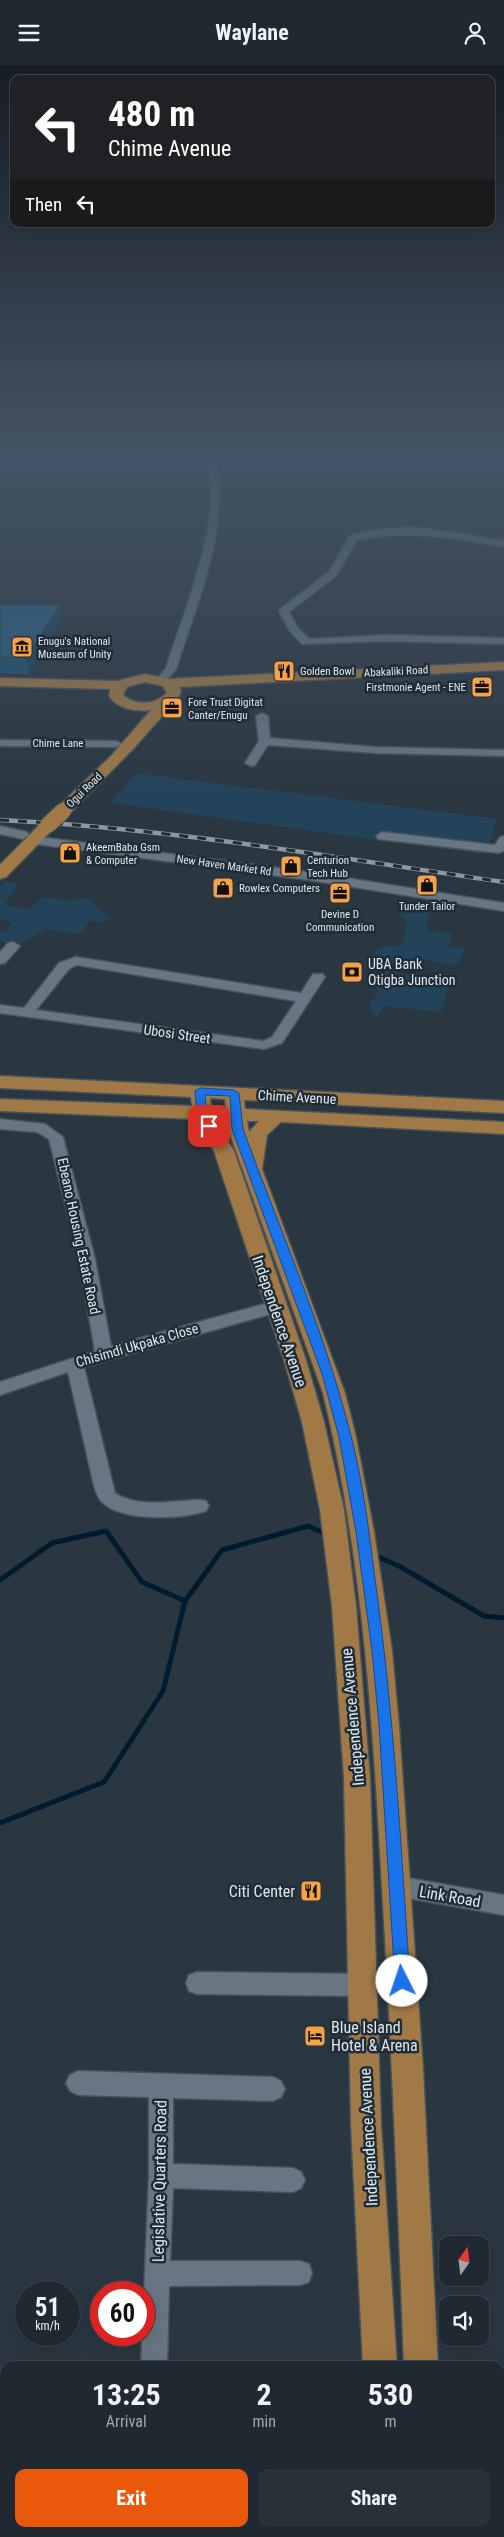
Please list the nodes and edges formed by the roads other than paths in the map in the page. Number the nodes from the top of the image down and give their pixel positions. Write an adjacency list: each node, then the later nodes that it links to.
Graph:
1 (201, 573): 9 (street)
2 (333, 573): 3 (street)
3 (504, 641)
4 (504, 666): 9 (main road, Abakaliki Road)
5 (504, 673): 9 (main road, Abakaliki Road)
6 (0, 682): 8 (main road)
7 (0, 690): 8 (main road)
8 (119, 690): 9 (main road); 10 (main road)
9 (167, 690): 10 (main road); 17 (main road, Ogui Road)
10 (136, 705): 14 (main road, Ogui Road)
11 (262, 716): 12 (street)
12 (265, 741): 15 (street); 16 (street)
13 (0, 743): 14 (street, Chime Lane)
14 (116, 744): 17 (main road, Ogui Road)
15 (504, 753)
16 (251, 763)
17 (48, 818): 20 (main road, Ogui Road)
18 (0, 830): 20 (street, New Haven Market Rd)
19 (382, 836): 21 (street)
20 (28, 838): 22 (main road, Ogui Road); 23 (main road, Ogui Road); 24 (street, New Haven Market Rd)
21 (502, 847)
22 (0, 858)
23 (0, 874)
24 (504, 907)
25 (13, 946): 26 (street)
26 (0, 960)
27 (318, 977): 28 (street, Ubosi Street)
28 (304, 998): 30 (street, Ubosi Street); 30 (street)
29 (0, 1009): 30 (street, Ubosi Street)
30 (26, 1014)
31 (0, 1082): 32 (main road, Chime Avenue)
32 (200, 1091): 33 (main road, Chime Avenue); 37 (main road, Independence Avenue)
33 (234, 1093): 35 (main road, Chime Avenue); 38 (main road, Independence Avenue)
34 (0, 1105): 36 (main road, Chime Avenue)
35 (504, 1107)
36 (67, 1108): 37 (main road, Chime Avenue); 42 (main road)
37 (202, 1114): 38 (main road, Chime Avenue); 42 (main road, Independence Avenue)
38 (236, 1115): 39 (main road, Chime Avenue); 43 (main road, Independence Avenue)
39 (276, 1116): 41 (main road, Chime Avenue); 43 (main road)
40 (0, 1124): 45 (street, Ebeano Housing Estate Road)
41 (504, 1128)
42 (224, 1151): 44 (main road, Independence Avenue)
43 (253, 1171): 49 (main road, Independence Avenue)
44 (275, 1307): 45 (street, Chisimdi Ukpaka Close); 52 (main road, Independence Avenue)
45 (104, 1354): 46 (street, Chisimdi Ukpaka Close)
46 (75, 1364): 47 (street, Chisimdi Ukpaka Close); 48 (street)
47 (0, 1389)
48 (200, 1506)
49 (396, 1887): 50 (street, Link Road); 62 (main road, Independence Avenue)
50 (504, 1905)
51 (197, 1983): 52 (street)
52 (363, 1985): 61 (main road, Independence Avenue)
53 (78, 2083): 54 (street)
54 (161, 2086): 55 (street); 56 (street, Legislative Quarters Road)
55 (273, 2089)
56 (161, 2176): 57 (street); 59 (street, Legislative Quarters Road)
57 (293, 2181)
58 (300, 2273): 59 (street)
59 (157, 2274): 60 (street, Legislative Quarters Road)
60 (154, 2361)
61 (380, 2361)
62 (421, 2361)

